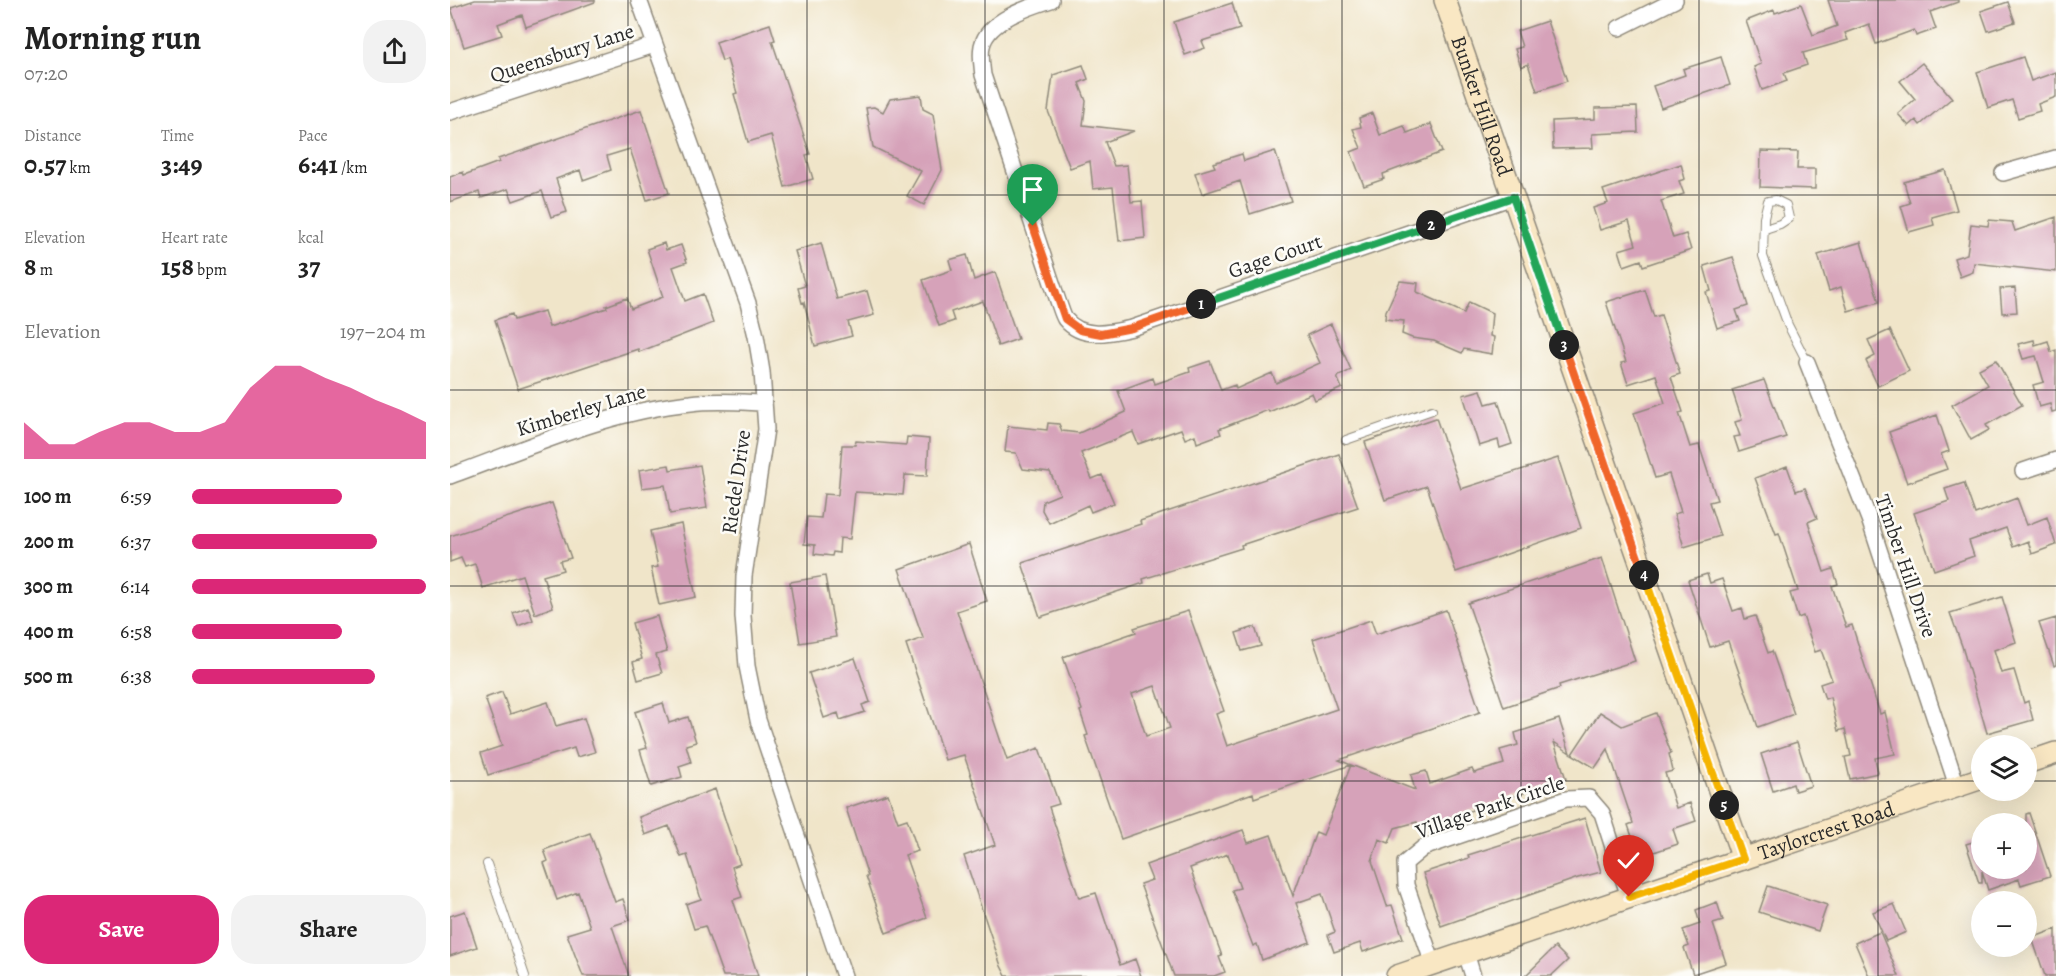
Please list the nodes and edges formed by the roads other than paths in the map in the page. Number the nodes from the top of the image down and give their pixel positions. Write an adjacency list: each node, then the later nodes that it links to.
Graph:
1 (639, 0): 6 (street, Riedel Drive)
2 (1051, 0): 10 (street, Gage Court)
3 (1445, 0): 10 (street, Bunker Hill Road)
4 (1675, 0): 5 (street)
5 (1619, 28)
6 (654, 45): 7 (street, Queensbury Lane); 13 (street, Riedel Drive)
7 (450, 112)
8 (2056, 158): 9 (street)
9 (2003, 173)
10 (1513, 197): 23 (street, Bunker Hill Road)
11 (1765, 229): 12 (lane)
12 (1807, 362): 22 (street, Timber Hill Drive)
13 (764, 403): 18 (street, Kimberley Lane); 29 (street, Riedel Drive)
14 (1432, 410): 15 (lane)
15 (1346, 440)
16 (2056, 460): 17 (street)
17 (2023, 471)
18 (450, 476)
19 (2056, 753): 20 (street)
20 (2037, 759)
21 (1971, 782): 22 (street, Taylorcrest Road)
22 (1957, 786): 23 (street, Taylorcrest Road)
23 (1743, 859): 25 (street, Taylorcrest Road)
24 (487, 864): 28 (lane)
25 (1629, 897): 26 (street, Taylorcrest Road); 27 (street, Village Park Circle)
26 (1466, 953): 27 (street, Taylorcrest Road); 31 (street)
27 (1433, 964): 30 (street, Taylorcrest Road)
28 (525, 976)
29 (844, 976)
30 (1397, 976)
31 (1473, 976)

